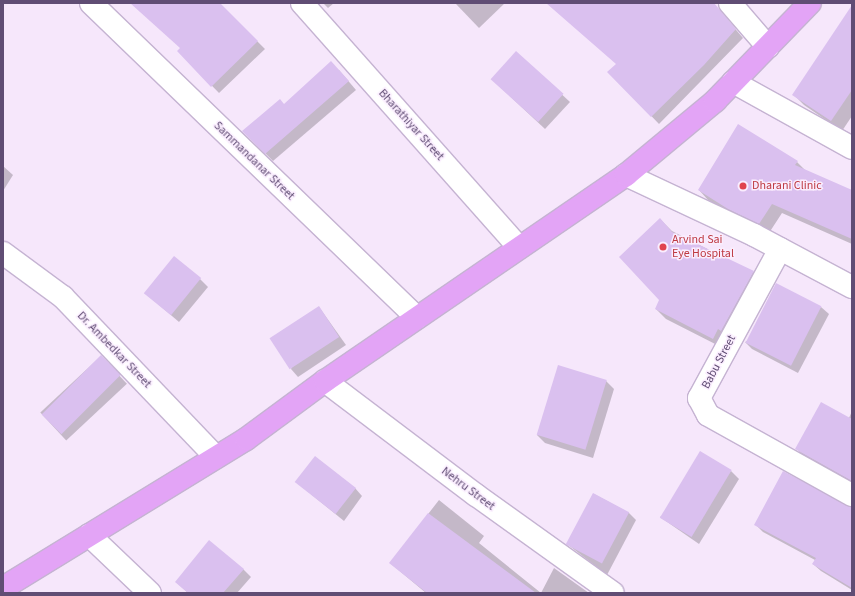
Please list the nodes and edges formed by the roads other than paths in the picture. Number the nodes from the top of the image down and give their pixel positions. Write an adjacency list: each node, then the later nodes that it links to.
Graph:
1 (91, 3): 13 (street, Sammandanar Street)
2 (302, 3): 9 (street, Bharathiyar Street)
3 (730, 3): 5 (street)
4 (810, 3): 5 (main road)
5 (768, 47): 6 (main road)
6 (733, 82): 7 (street); 8 (main road)
7 (852, 148)
8 (626, 175): 9 (main road); 10 (street)
9 (519, 247): 13 (main road)
10 (780, 249): 12 (street); 16 (street, Babu Street)
11 (3, 253): 15 (street, Dr. Ambedkar Street)
12 (852, 287)
13 (417, 318): 14 (main road)
14 (325, 380): 15 (main road); 20 (street, Nehru Street)
15 (216, 457): 17 (main road)
16 (852, 495)
17 (89, 535): 18 (main road); 19 (street)
18 (3, 588)
19 (150, 593)
20 (614, 593)

